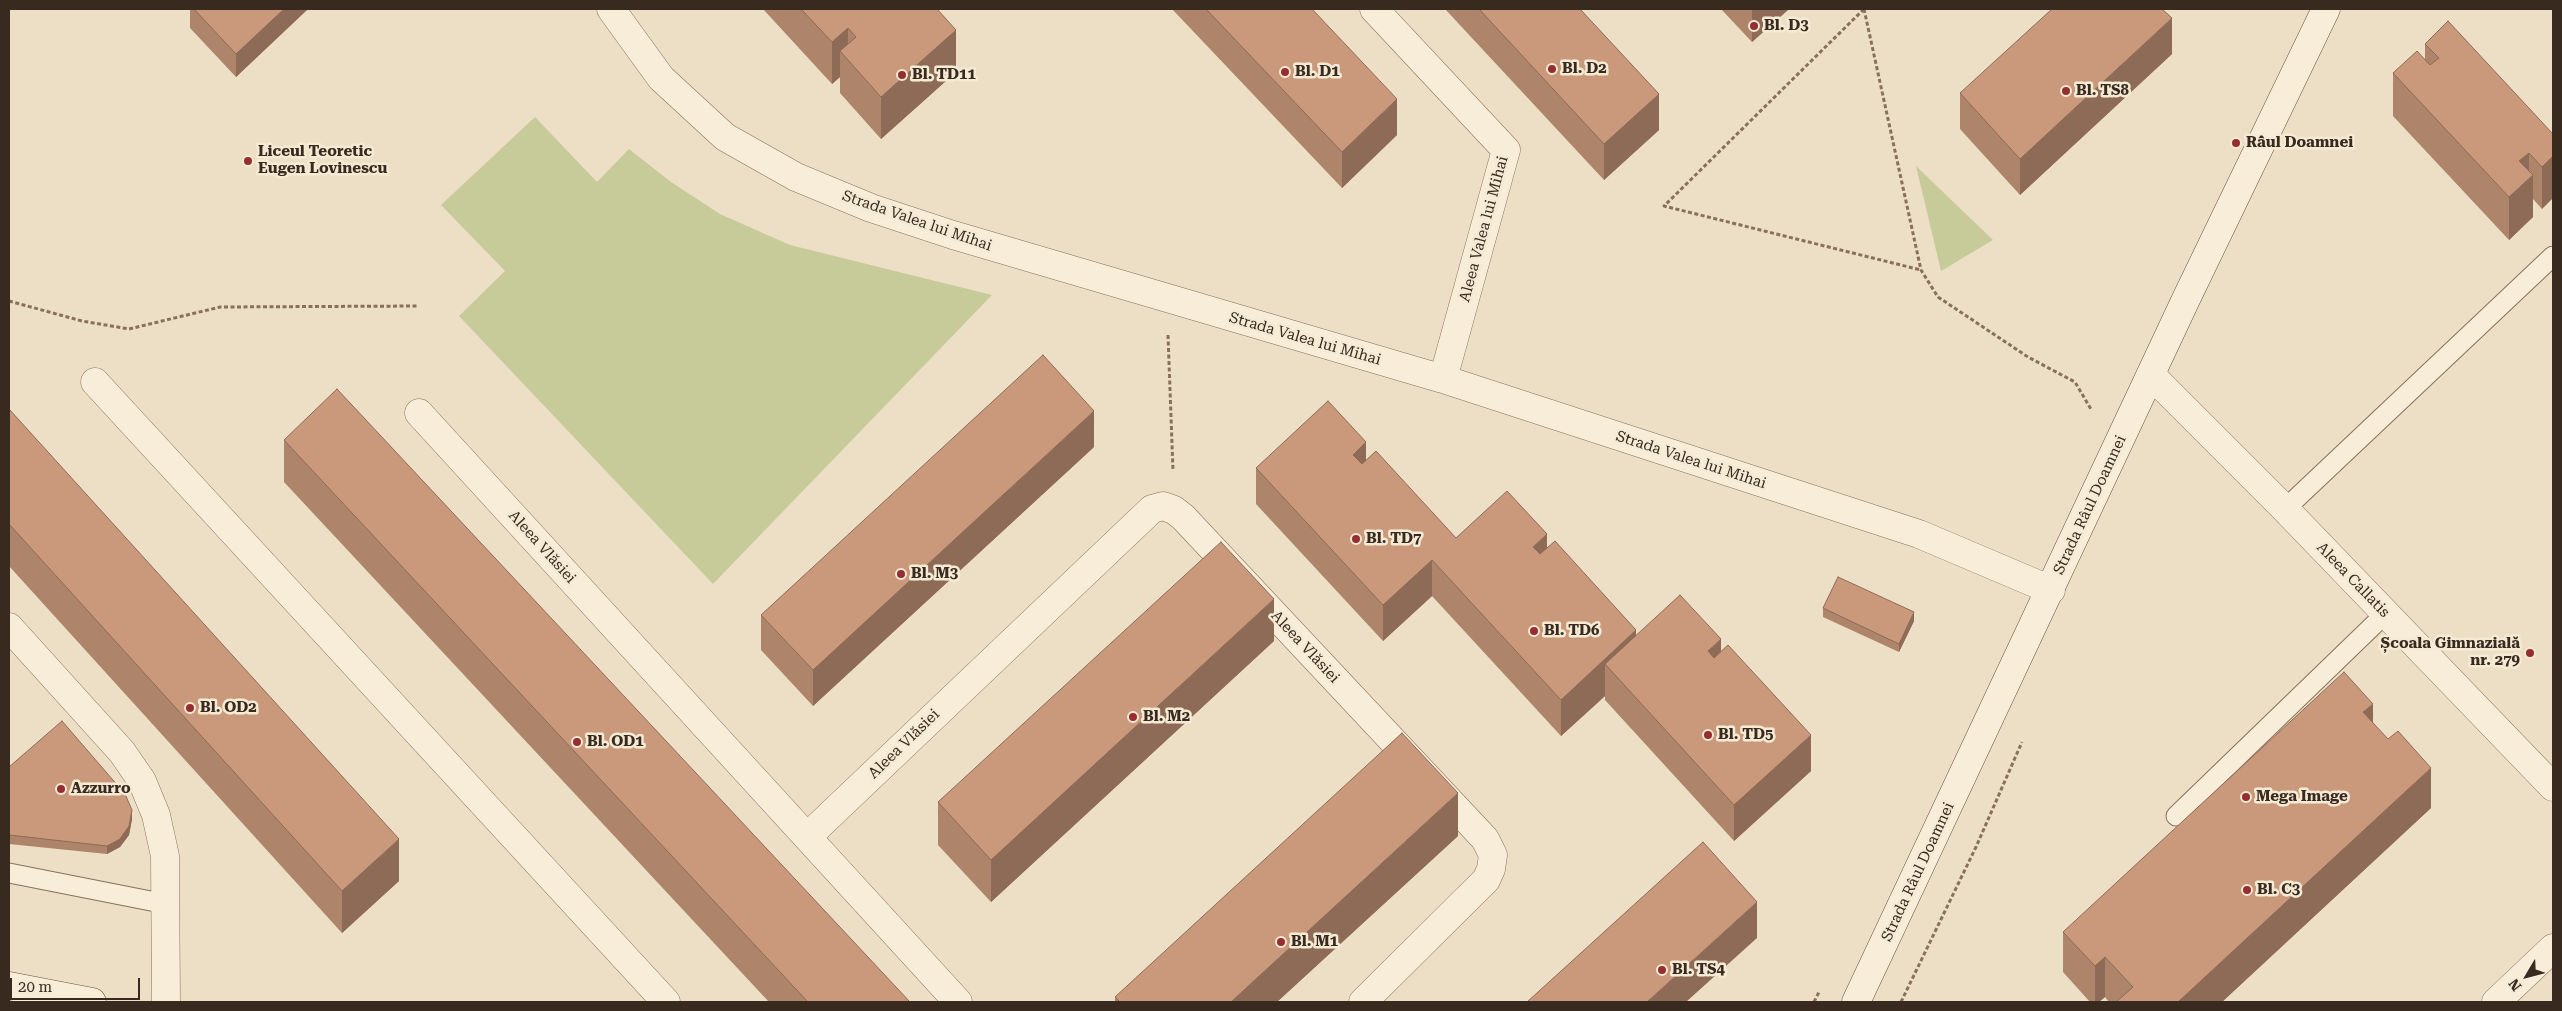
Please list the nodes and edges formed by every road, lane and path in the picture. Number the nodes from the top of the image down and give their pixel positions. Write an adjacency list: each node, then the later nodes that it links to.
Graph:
1 (611, 9): 7 (street, Strada Valea lui Mihai)
2 (1374, 9): 11 (street, Aleea Valea lui Mihai)
3 (1864, 9): 6 (path); 6 (path)
4 (2326, 9): 10 (street, Strada Râul Doamnei)
5 (2553, 256): 15 (lane)
6 (1921, 270): 14 (path)
7 (1166, 298): 11 (street, Strada Valea lui Mihai); 16 (path)
8 (9, 301): 9 (path)
9 (418, 306)
10 (2151, 375): 14 (street, Strada Râul Doamnei); 15 (street, Aleea Callatis)
11 (1443, 379): 17 (street, Strada Valea lui Mihai)
12 (95, 382): 30 (street)
13 (419, 413): 22 (street, Aleea Vlăsiei)
14 (2115, 452): 17 (street, Strada Râul Doamnei)
15 (2285, 509): 18 (street, Aleea Callatis)
16 (1174, 510): 22 (street, Aleea Vlăsiei); 32 (street, Aleea Vlăsiei)
17 (2051, 590): 33 (street, Strada Râul Doamnei)
18 (2385, 614): 20 (street, Aleea Callatis); 21 (lane)
19 (9, 627): 24 (street)
20 (2553, 787)
21 (2176, 816)
22 (807, 837): 31 (street, Aleea Vlăsiei)
23 (9, 873): 24 (lane)
24 (166, 904): 29 (street)
25 (2553, 948): 34 (street)
26 (9, 986): 27 (street)
27 (64, 999): 28 (street)
28 (92, 1002)
29 (166, 1002)
30 (666, 1002)
31 (958, 1002)
32 (1363, 1002)
33 (1856, 1002)
34 (2496, 1002)

